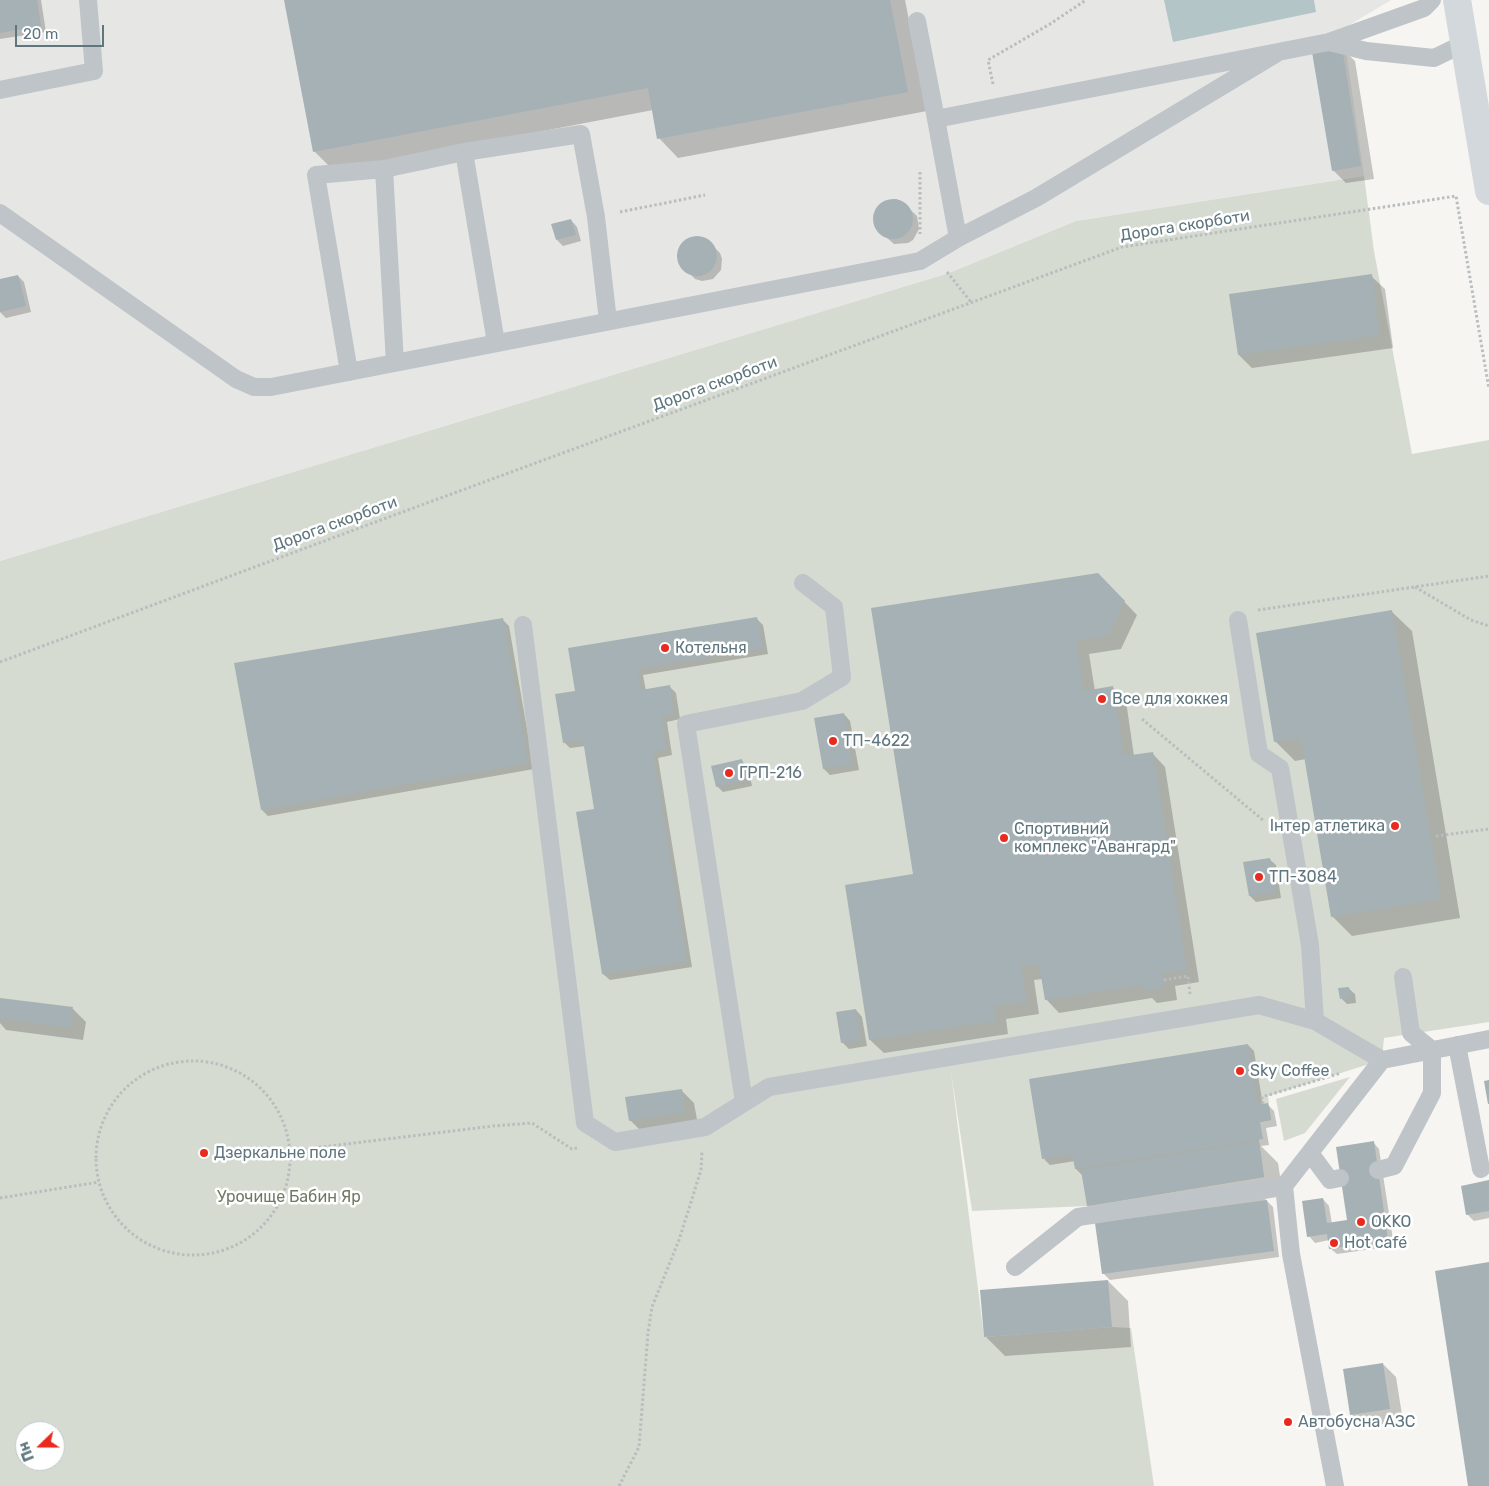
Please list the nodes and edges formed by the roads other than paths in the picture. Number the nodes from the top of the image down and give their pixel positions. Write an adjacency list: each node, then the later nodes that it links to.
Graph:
1 (88, 0): 8 (lane)
2 (1432, 0): 5 (lane)
3 (1458, 0): 6 (main road)
4 (917, 21): 9 (lane)
5 (1329, 42): 6 (lane); 7 (lane)
6 (1465, 43): 12 (main road)
7 (1277, 53): 9 (lane); 14 (lane)
8 (0, 90)
9 (936, 119): 14 (lane)
10 (464, 152): 11 (lane); 15 (lane); 16 (lane)
11 (384, 169): 17 (lane); 18 (lane)
12 (1489, 192)
13 (0, 213): 18 (lane)
14 (958, 238): 15 (lane)
15 (608, 321): 16 (lane)
16 (496, 343): 17 (lane)
17 (395, 363): 18 (lane)
18 (349, 372)
19 (803, 583): 28 (lane)
20 (1238, 620): 23 (lane)
21 (523, 625): 28 (lane)
22 (1403, 977): 26 (lane)
23 (1315, 1022): 27 (lane); 28 (lane)
24 (1489, 1039): 25 (lane)
25 (1457, 1045): 26 (lane); 30 (lane)
26 (1432, 1050): 27 (lane); 31 (lane)
27 (1382, 1060): 29 (lane)
28 (744, 1102)
29 (1310, 1152): 32 (lane); 33 (lane)
30 (1481, 1169)
31 (1378, 1170)
32 (1340, 1178)
33 (1284, 1186): 34 (lane); 35 (lane)
34 (1015, 1267)
35 (1335, 1486)

